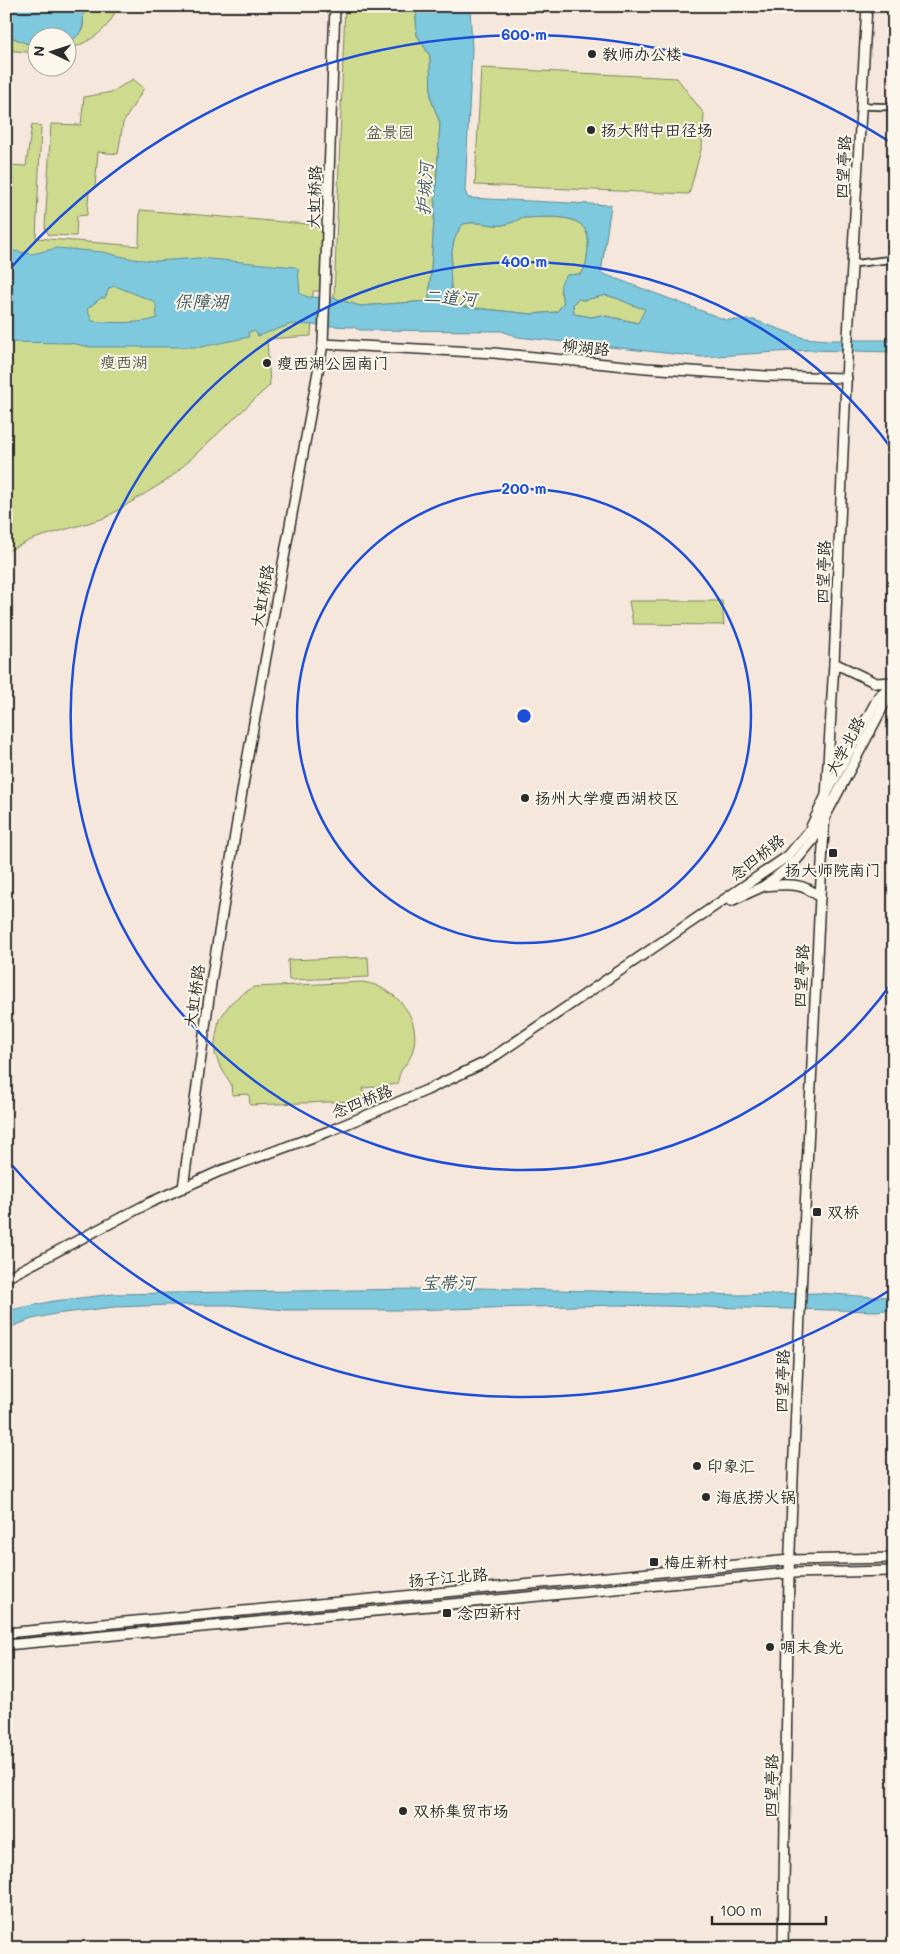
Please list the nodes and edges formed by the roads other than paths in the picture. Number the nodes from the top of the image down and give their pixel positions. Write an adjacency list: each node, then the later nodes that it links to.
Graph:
1 (335, 6): 7 (street, 大虹桥路)
2 (867, 6): 3 (street, 四望亭路)
3 (862, 106): 4 (street); 6 (street, 四望亭路)
4 (894, 107)
5 (894, 258): 6 (street)
6 (852, 264): 8 (street, 四望亭路)
7 (323, 344): 8 (street, 柳湖路); 17 (street, 大虹桥路)
8 (847, 378): 9 (street, 四望亭路)
9 (834, 663): 10 (street); 12 (street, 四望亭路)
10 (894, 683): 12 (street, 大学北路)
11 (894, 693): 13 (street, 大学北路)
12 (828, 791): 13 (street, 四望亭路); 16 (street, 念四桥路)
13 (825, 814): 14 (street, 念四桥路); 15 (street, 四望亭路)
14 (764, 886): 15 (street); 16 (street, 念四桥路)
15 (820, 897): 20 (street, 四望亭路)
16 (708, 912): 17 (street, 念四桥路)
17 (182, 1188): 18 (street, 念四桥路)
18 (6, 1278)
19 (894, 1558): 20 (street, 扬子江北路)
20 (790, 1560): 22 (street, 四望亭路); 23 (street, 扬子江北路)
21 (894, 1571): 22 (street, 扬子江北路)
22 (790, 1573): 24 (street, 扬子江北路); 25 (street, 四望亭路)
23 (6, 1633)
24 (6, 1645)
25 (783, 1948)

